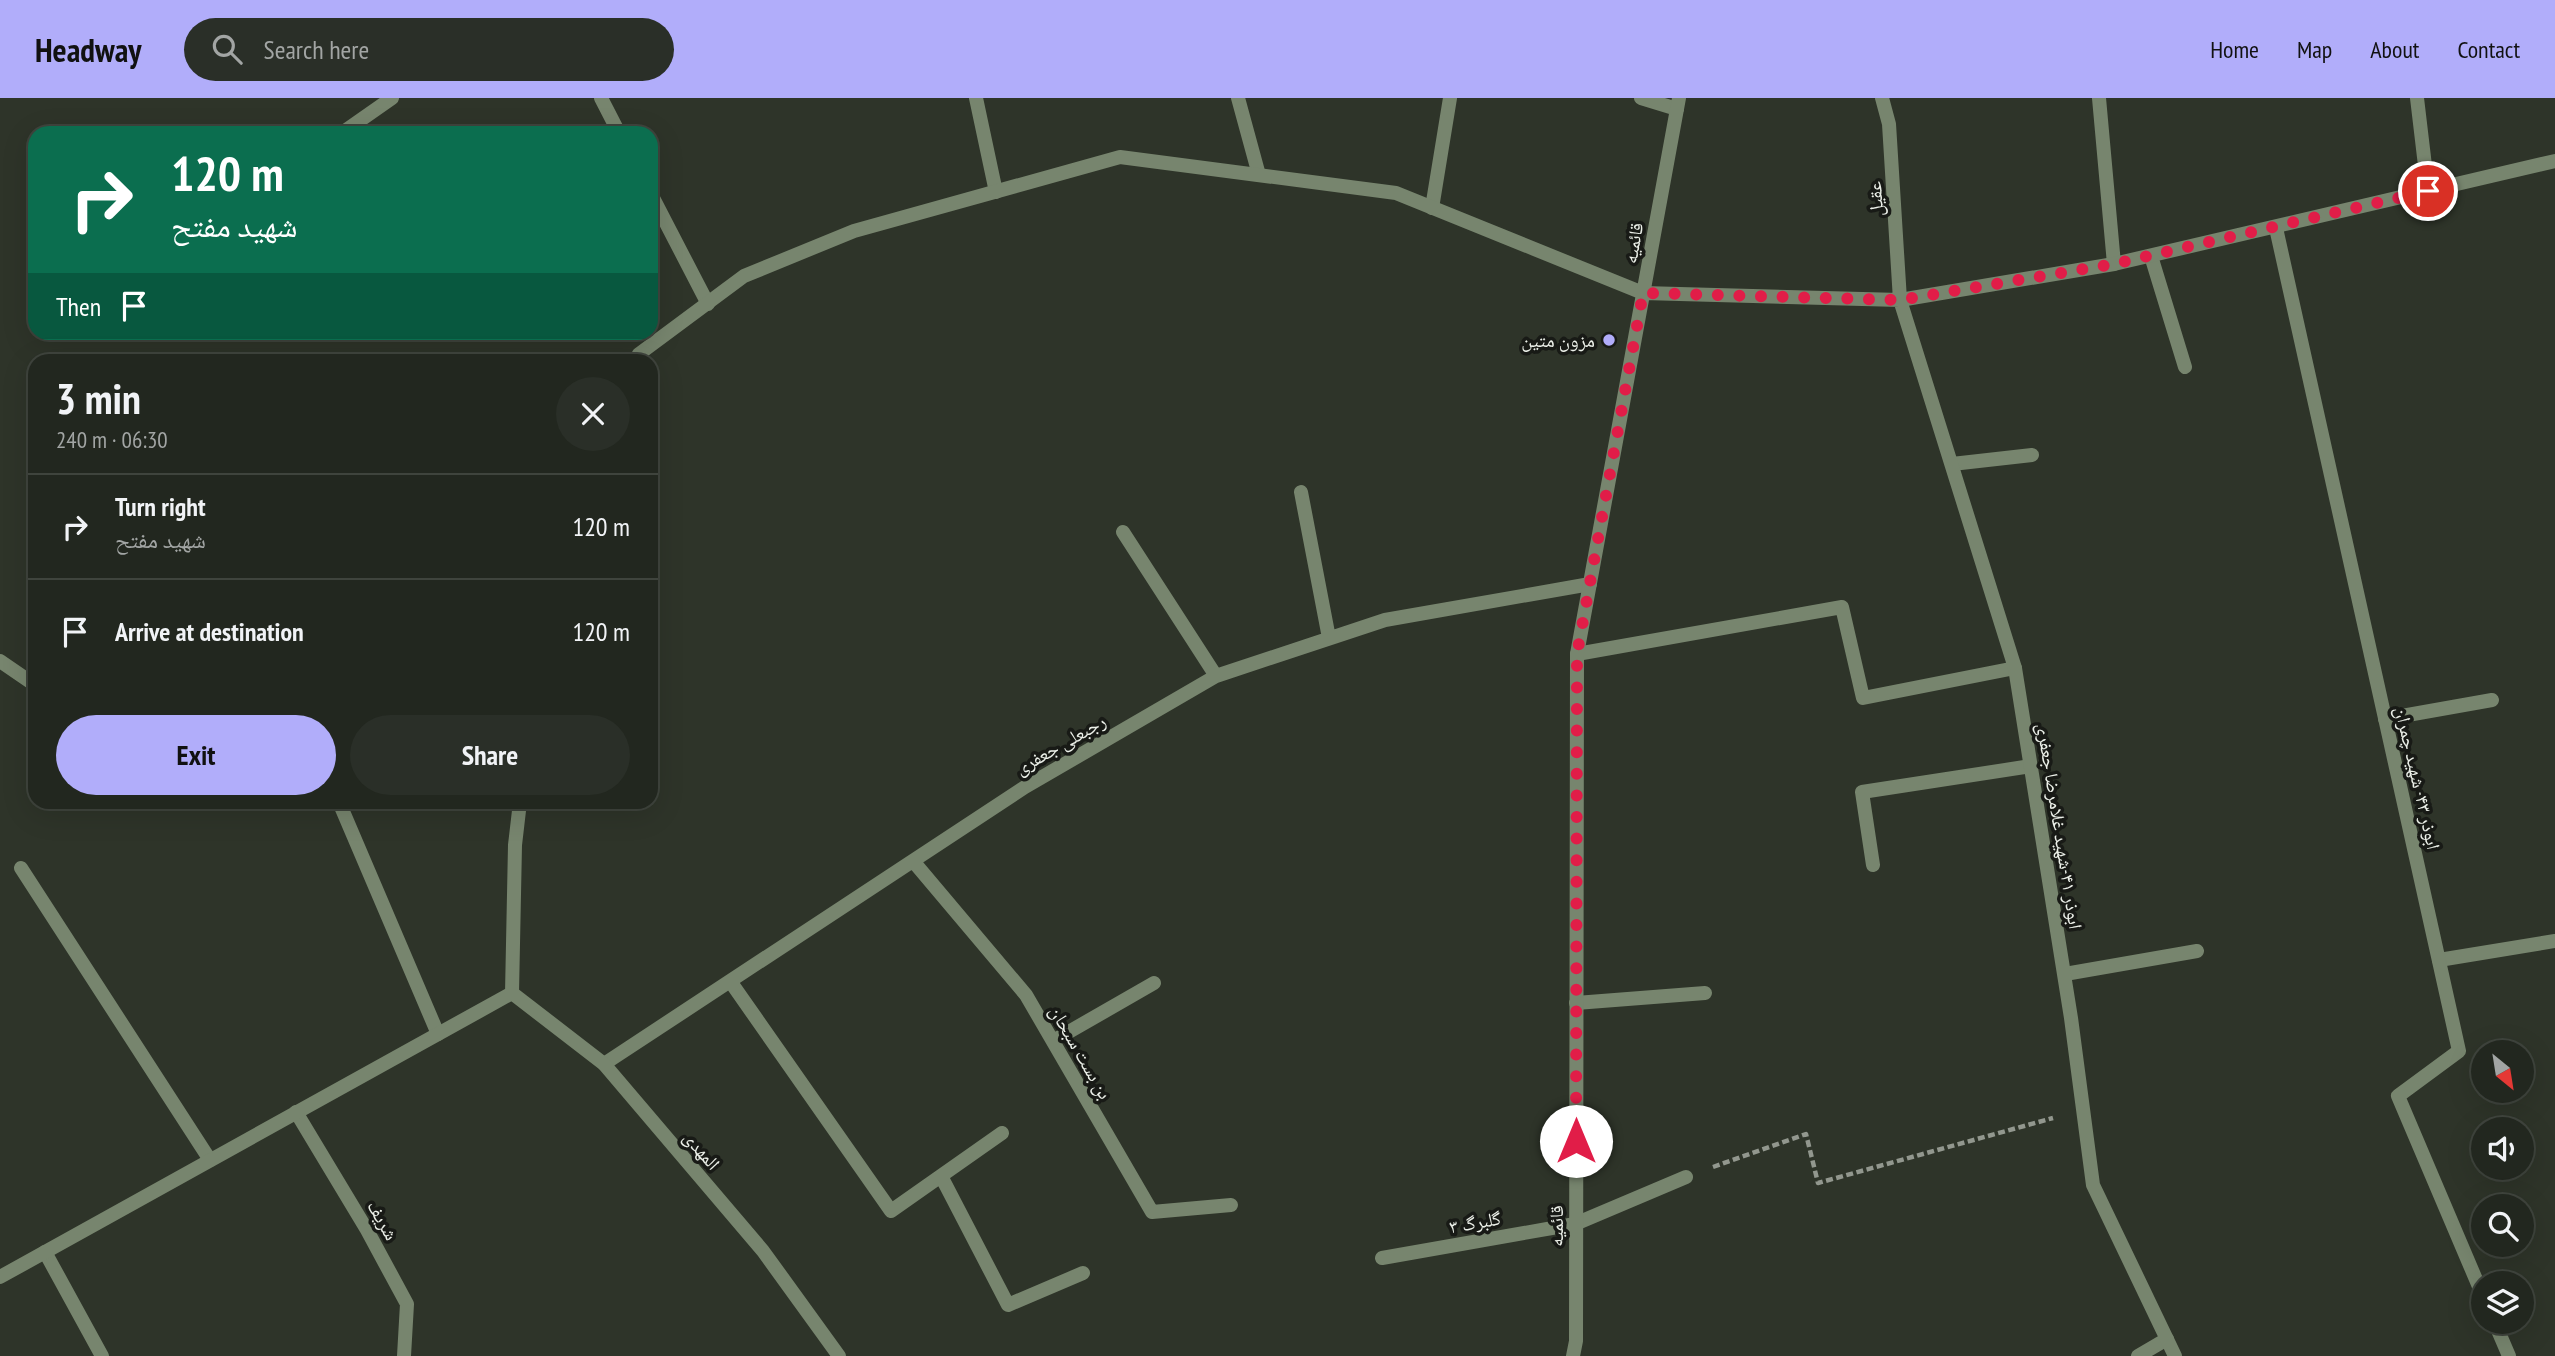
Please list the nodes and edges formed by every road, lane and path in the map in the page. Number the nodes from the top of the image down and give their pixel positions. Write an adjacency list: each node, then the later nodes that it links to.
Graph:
1 (393, 98): 11 (street)
2 (601, 98): 12 (street)
3 (976, 98): 16 (street)
4 (1238, 98): 14 (street)
5 (1450, 98): 18 (street)
6 (1641, 98): 10 (street)
7 (1882, 98): 23 (street, عقیل)
8 (2099, 98): 21 (street)
9 (2417, 98): 15 (street)
10 (1678, 104): 22 (street, قائمیه)
11 (352, 126)
12 (615, 126)
13 (2555, 161): 15 (street)
14 (1259, 175): 16 (street); 18 (street)
15 (2428, 191): 19 (street)
16 (996, 192): 24 (street)
17 (658, 208): 24 (street)
18 (1432, 208): 22 (street)
19 (2276, 228): 20 (street); 39 (street, ابوذر ۴۳- شهید چمران)
20 (2151, 256): 21 (street); 26 (street)
21 (2114, 264): 23 (street)
22 (1643, 293): 23 (street); 31 (street, قائمیه)
23 (1900, 300): 28 (street, ابوذر ۴۱-شهید غلامرضا جعفری)
24 (708, 304): 25 (street)
25 (639, 354)
26 (2185, 367)
27 (2032, 455): 28 (street)
28 (1952, 464): 35 (street, ابوذر ۴۱-شهید غلامرضا جعفری)
29 (1301, 492): 32 (street)
30 (1123, 532): 36 (street)
31 (1590, 584): 32 (street, رجبعلی جعفری); 33 (street, قائمیه)
32 (1329, 638): 36 (street, رجبعلی جعفری)
33 (1577, 654): 35 (street); 54 (street, قائمیه)
34 (0, 661): 37 (street)
35 (2015, 668): 40 (street, ابوذر ۴۱-شهید غلامرضا جعفری)
36 (1216, 676): 43 (street, رجبعلی جعفری)
37 (28, 680)
38 (2492, 700): 39 (street)
39 (2385, 719): 48 (street, ابوذر ۴۳- شهید چمران)
40 (2031, 766): 44 (street); 49 (street, ابوذر ۴۱-شهید غلامرضا جعفری)
41 (342, 809): 55 (street)
42 (519, 809): 52 (street)
43 (913, 861): 50 (street, رجبعلی جعفری); 56 (street, بن بست سبحان)
44 (1873, 865)
45 (21, 868): 61 (street)
46 (2555, 941): 48 (street)
47 (2197, 951): 49 (street)
48 (2439, 960): 68 (street, ابوذر ۴۳- شهید چمران)
49 (2065, 974): 58 (street, ابوذر ۴۱-شهید غلامرضا جعفری)
50 (730, 981): 57 (street, رجبعلی جعفری); 62 (street)
51 (1154, 983): 56 (street)
52 (512, 993): 55 (street); 57 (street, المهدی)
53 (1704, 993): 54 (street)
54 (1576, 1003): 65 (street, قائمیه)
55 (438, 1034): 59 (street)
56 (1053, 1041): 64 (street, بن بست سبحان)
57 (604, 1065): 75 (street, المهدی)
58 (2083, 1109): 63 (path); 72 (street, ابوذر ۴۱-شهید غلامرضا جعفری)
59 (296, 1112): 61 (street); 74 (street, شریف)
60 (1002, 1133): 62 (street)
61 (210, 1160): 66 (street)
62 (941, 1176): 69 (street)
63 (1686, 1177): 65 (street, گلبرگ ۳)
64 (1231, 1205)
65 (1575, 1224): 67 (street, گلبرگ ۳); 76 (street, قائمیه)
66 (45, 1252): 70 (street); 73 (street)
67 (1382, 1258)
68 (2472, 1271)
69 (1083, 1273)
70 (0, 1277)
71 (2500, 1334): 79 (street)
72 (2167, 1339): 77 (street); 78 (street, ابوذر ۴۱-شهید غلامرضا جعفری)
73 (102, 1356)
74 (404, 1356)
75 (839, 1356)
76 (1573, 1356)
77 (2138, 1356)
78 (2175, 1356)
79 (2509, 1356)

